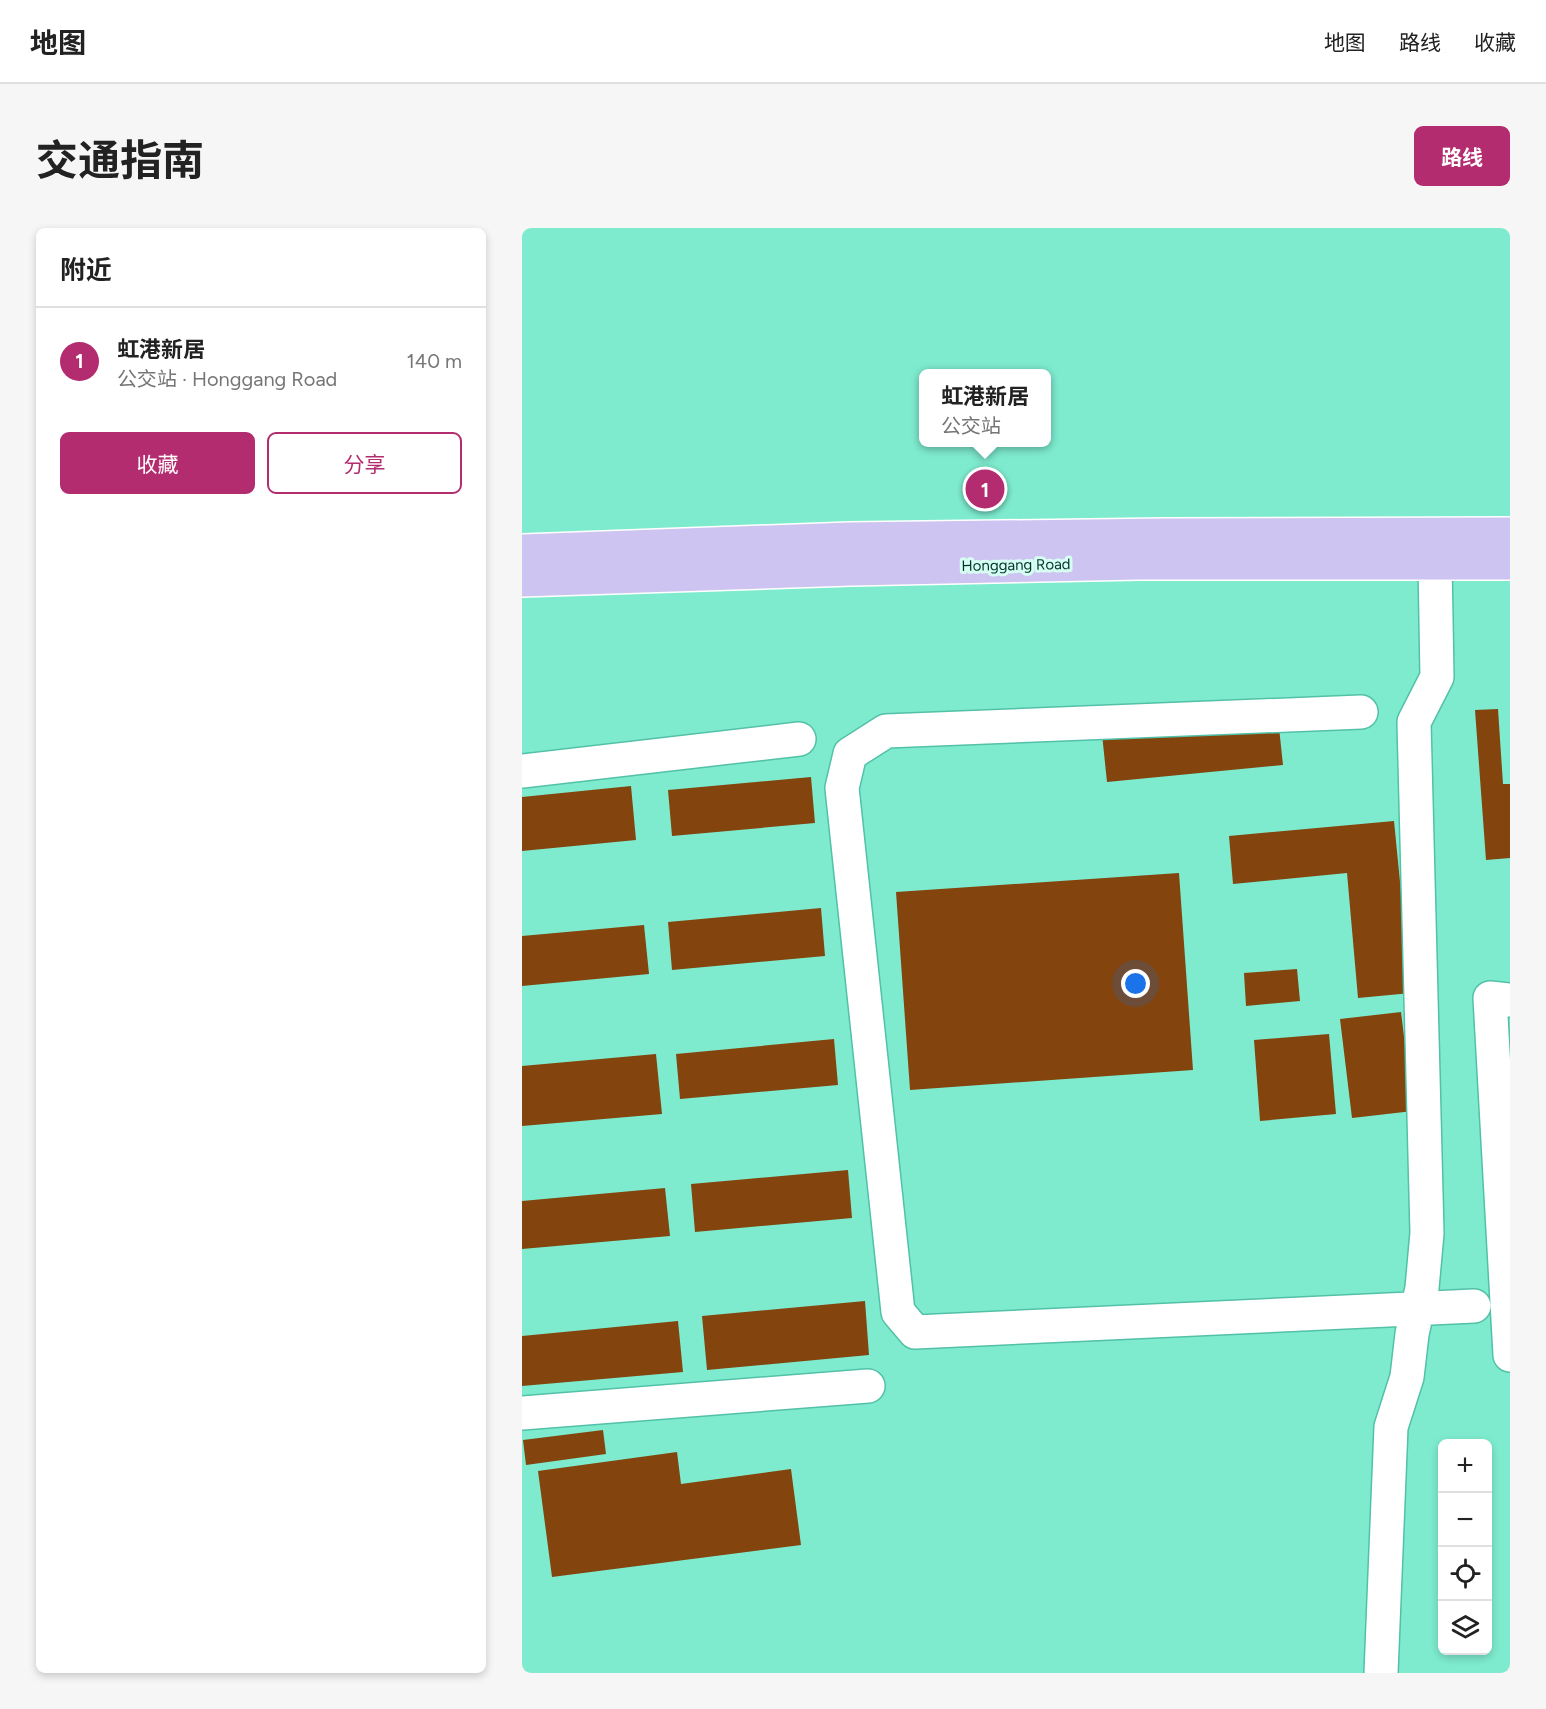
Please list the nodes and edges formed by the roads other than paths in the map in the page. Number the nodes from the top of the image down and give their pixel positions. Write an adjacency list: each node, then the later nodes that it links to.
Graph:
1 (1510, 534): 2 (highway, Honggang Road)
2 (522, 551)
3 (1510, 562): 4 (highway, Honggang Road)
4 (1434, 563): 5 (highway, Honggang Road); 13 (street)
5 (522, 580)
6 (1361, 712): 13 (street)
7 (799, 739): 8 (street)
8 (522, 771)
9 (1510, 1000): 10 (street)
10 (1504, 1119): 11 (street)
11 (1507, 1240): 14 (street)
12 (1474, 1306): 13 (street)
13 (1417, 1310): 17 (street)
14 (1510, 1355)
15 (868, 1386): 16 (street)
16 (522, 1413)
17 (1381, 1673)

